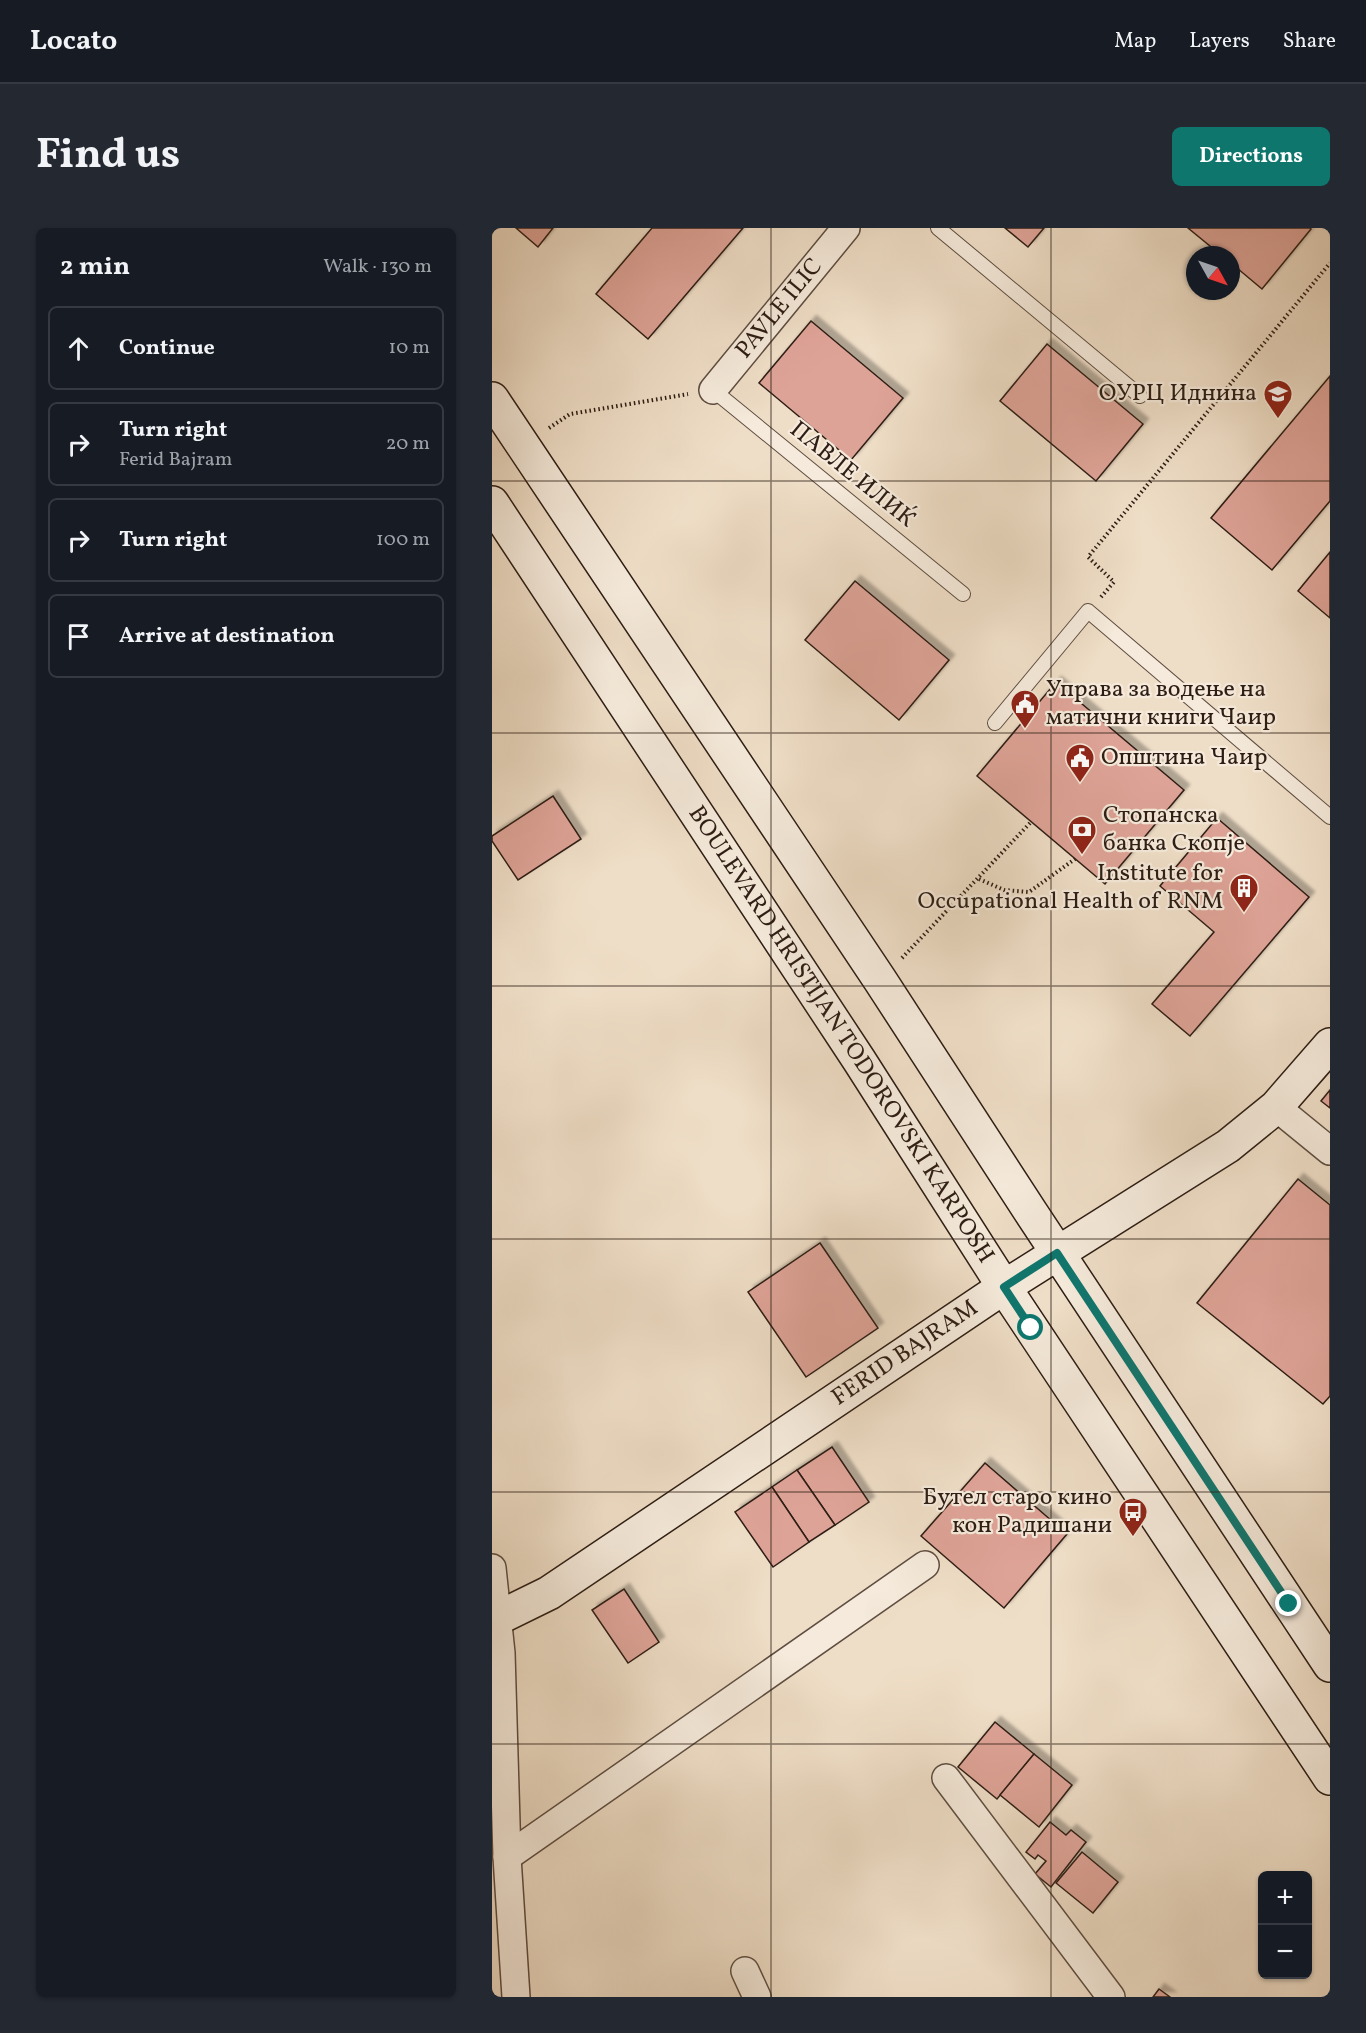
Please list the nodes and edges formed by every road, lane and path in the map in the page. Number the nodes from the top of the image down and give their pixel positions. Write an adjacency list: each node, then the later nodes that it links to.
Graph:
1 (846, 228): 4 (street, PAVLE ILIC)
2 (938, 228): 5 (lane)
3 (1330, 263): 10 (path)
4 (713, 390): 7 (path); 9 (lane, ПАВЛЕ ИЛИЌ)
5 (1140, 396)
6 (492, 399): 7 (street)
7 (522, 445): 16 (street)
8 (492, 503): 21 (street, BOULEVARD HRISTIJAN TODOROVSKI KARPOSH)
9 (963, 594)
10 (1088, 611): 11 (lane); 12 (lane)
11 (995, 723)
12 (1330, 817)
13 (1031, 822): 15 (path)
14 (1075, 858): 15 (path)
15 (979, 879): 16 (path)
16 (880, 980): 20 (street)
17 (1330, 1045): 18 (street, FERID BAJRAM)
18 (1276, 1107): 19 (street); 20 (street, FERID BAJRAM)
19 (1330, 1151)
20 (1057, 1253): 21 (street, FERID BAJRAM); 25 (street)
21 (1004, 1287): 24 (street, FERID BAJRAM); 27 (street, BOULEVARD HRISTIJAN TODOROVSKI KARPOSH)
22 (925, 1565): 28 (street)
23 (492, 1568): 24 (street)
24 (495, 1618): 28 (street)
25 (1330, 1665)
26 (946, 1778): 32 (street)
27 (1330, 1778)
28 (507, 1857): 30 (street)
29 (745, 1971): 31 (street)
30 (516, 1997)
31 (757, 1997)
32 (1110, 1997)

